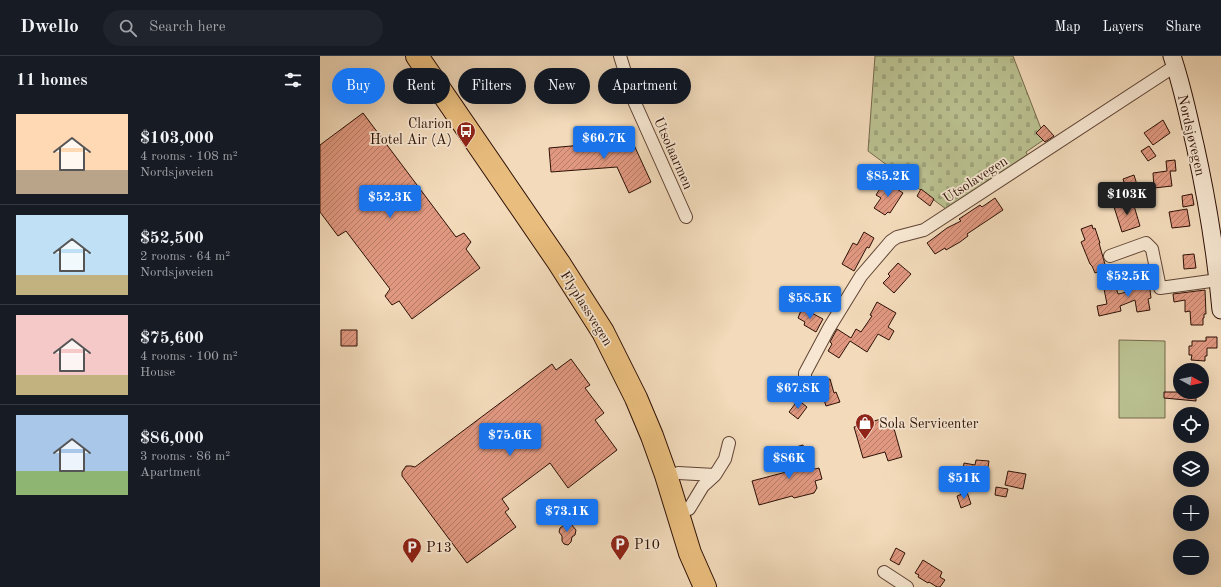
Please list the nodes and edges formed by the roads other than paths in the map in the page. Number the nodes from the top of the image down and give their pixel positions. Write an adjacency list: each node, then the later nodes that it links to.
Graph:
1 (417, 56): 15 (highway, Flyplassvegen)
2 (435, 56): 11 (highway, Flyplassvegen)
3 (620, 56): 5 (street, Utsolaarmen)
4 (1174, 61): 7 (street, Nordsjøvegen); 9 (street, Utsolavegen)
5 (686, 217)
6 (1110, 256): 7 (street)
7 (1218, 280): 8 (street, Nordsjøvegen)
8 (1221, 310)
9 (805, 387)
10 (729, 443): 12 (street)
11 (678, 473): 12 (street); 13 (highway, Flyplassvegen)
12 (715, 475): 13 (street)
13 (689, 509): 16 (highway, Flyplassvegen)
14 (884, 572): 17 (street)
15 (705, 587)
16 (719, 587)
17 (907, 587)

